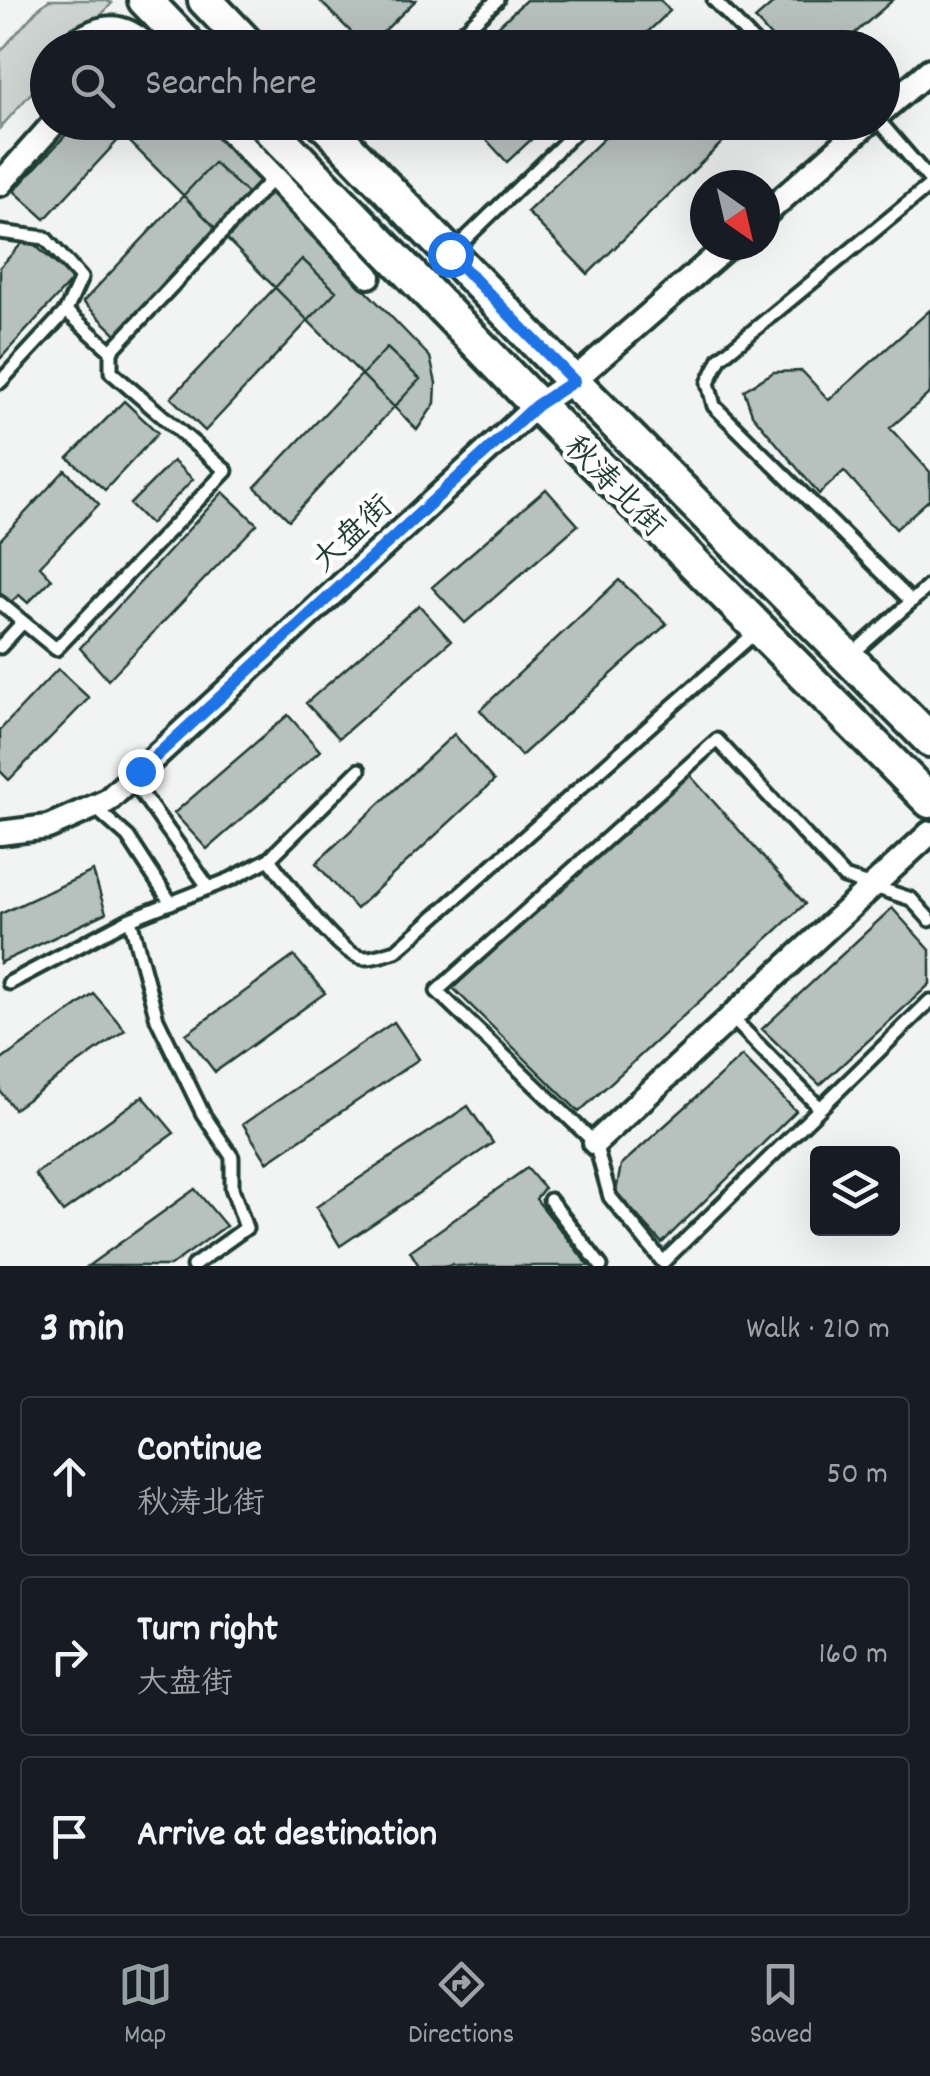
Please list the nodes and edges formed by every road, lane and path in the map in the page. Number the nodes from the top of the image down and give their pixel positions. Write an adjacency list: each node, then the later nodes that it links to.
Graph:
1 (145, 0): 5 (main road)
2 (205, 0): 6 (main road)
3 (497, 0): 7 (lane)
4 (714, 0): 8 (lane)
5 (174, 30)
6 (234, 30)
7 (465, 30)
8 (743, 30)
9 (930, 70): 10 (street)
10 (900, 96)
11 (40, 140): 20 (street)
12 (247, 140): 18 (street)
13 (272, 140): 18 (main road, 秋涛北街)
14 (353, 140): 23 (main road, 秋涛北街)
15 (567, 140): 23 (lane)
16 (850, 140): 21 (street)
17 (895, 140): 19 (lane)
18 (284, 166): 25 (street); 27 (lane); 30 (main road, 秋涛北街)
19 (930, 182): 32 (lane)
20 (0, 184)
21 (780, 201)
22 (0, 232): 26 (lane)
23 (450, 254): 28 (main road, 秋涛北街)
24 (713, 260): 28 (street, 大盘街)
25 (368, 276)
26 (66, 311): 27 (lane); 29 (lane)
27 (112, 351): 34 (lane)
28 (574, 381): 30 (street, 大盘街); 37 (main road, 秋涛北街)
29 (0, 382)
30 (537, 405): 35 (main road, 秋涛北街); 40 (street, 大盘街)
31 (930, 585): 32 (lane)
32 (911, 601): 37 (lane)
33 (0, 604): 34 (lane)
34 (23, 622): 36 (lane)
35 (759, 629): 41 (main road, 秋涛北街); 45 (lane)
36 (0, 647)
37 (848, 657): 38 (main road, 秋涛北街)
38 (930, 740)
39 (360, 770): 45 (lane)
40 (140, 771): 42 (street, 大盘街); 47 (lane)
41 (930, 802)
42 (94, 807): 43 (street, 大盘街); 48 (lane)
43 (0, 833)
44 (930, 833): 46 (street)
45 (269, 859): 47 (lane)
46 (872, 886): 50 (lane); 53 (street); 55 (lane)
47 (208, 888): 48 (lane)
48 (170, 903): 49 (lane)
49 (130, 919): 51 (lane); 57 (lane)
50 (930, 920)
51 (10, 983)
52 (930, 1001): 54 (lane)
53 (731, 1016): 54 (lane); 55 (street)
54 (820, 1108): 55 (lane)
55 (595, 1143)
56 (550, 1200): 58 (lane)
57 (194, 1266)
58 (601, 1266)

